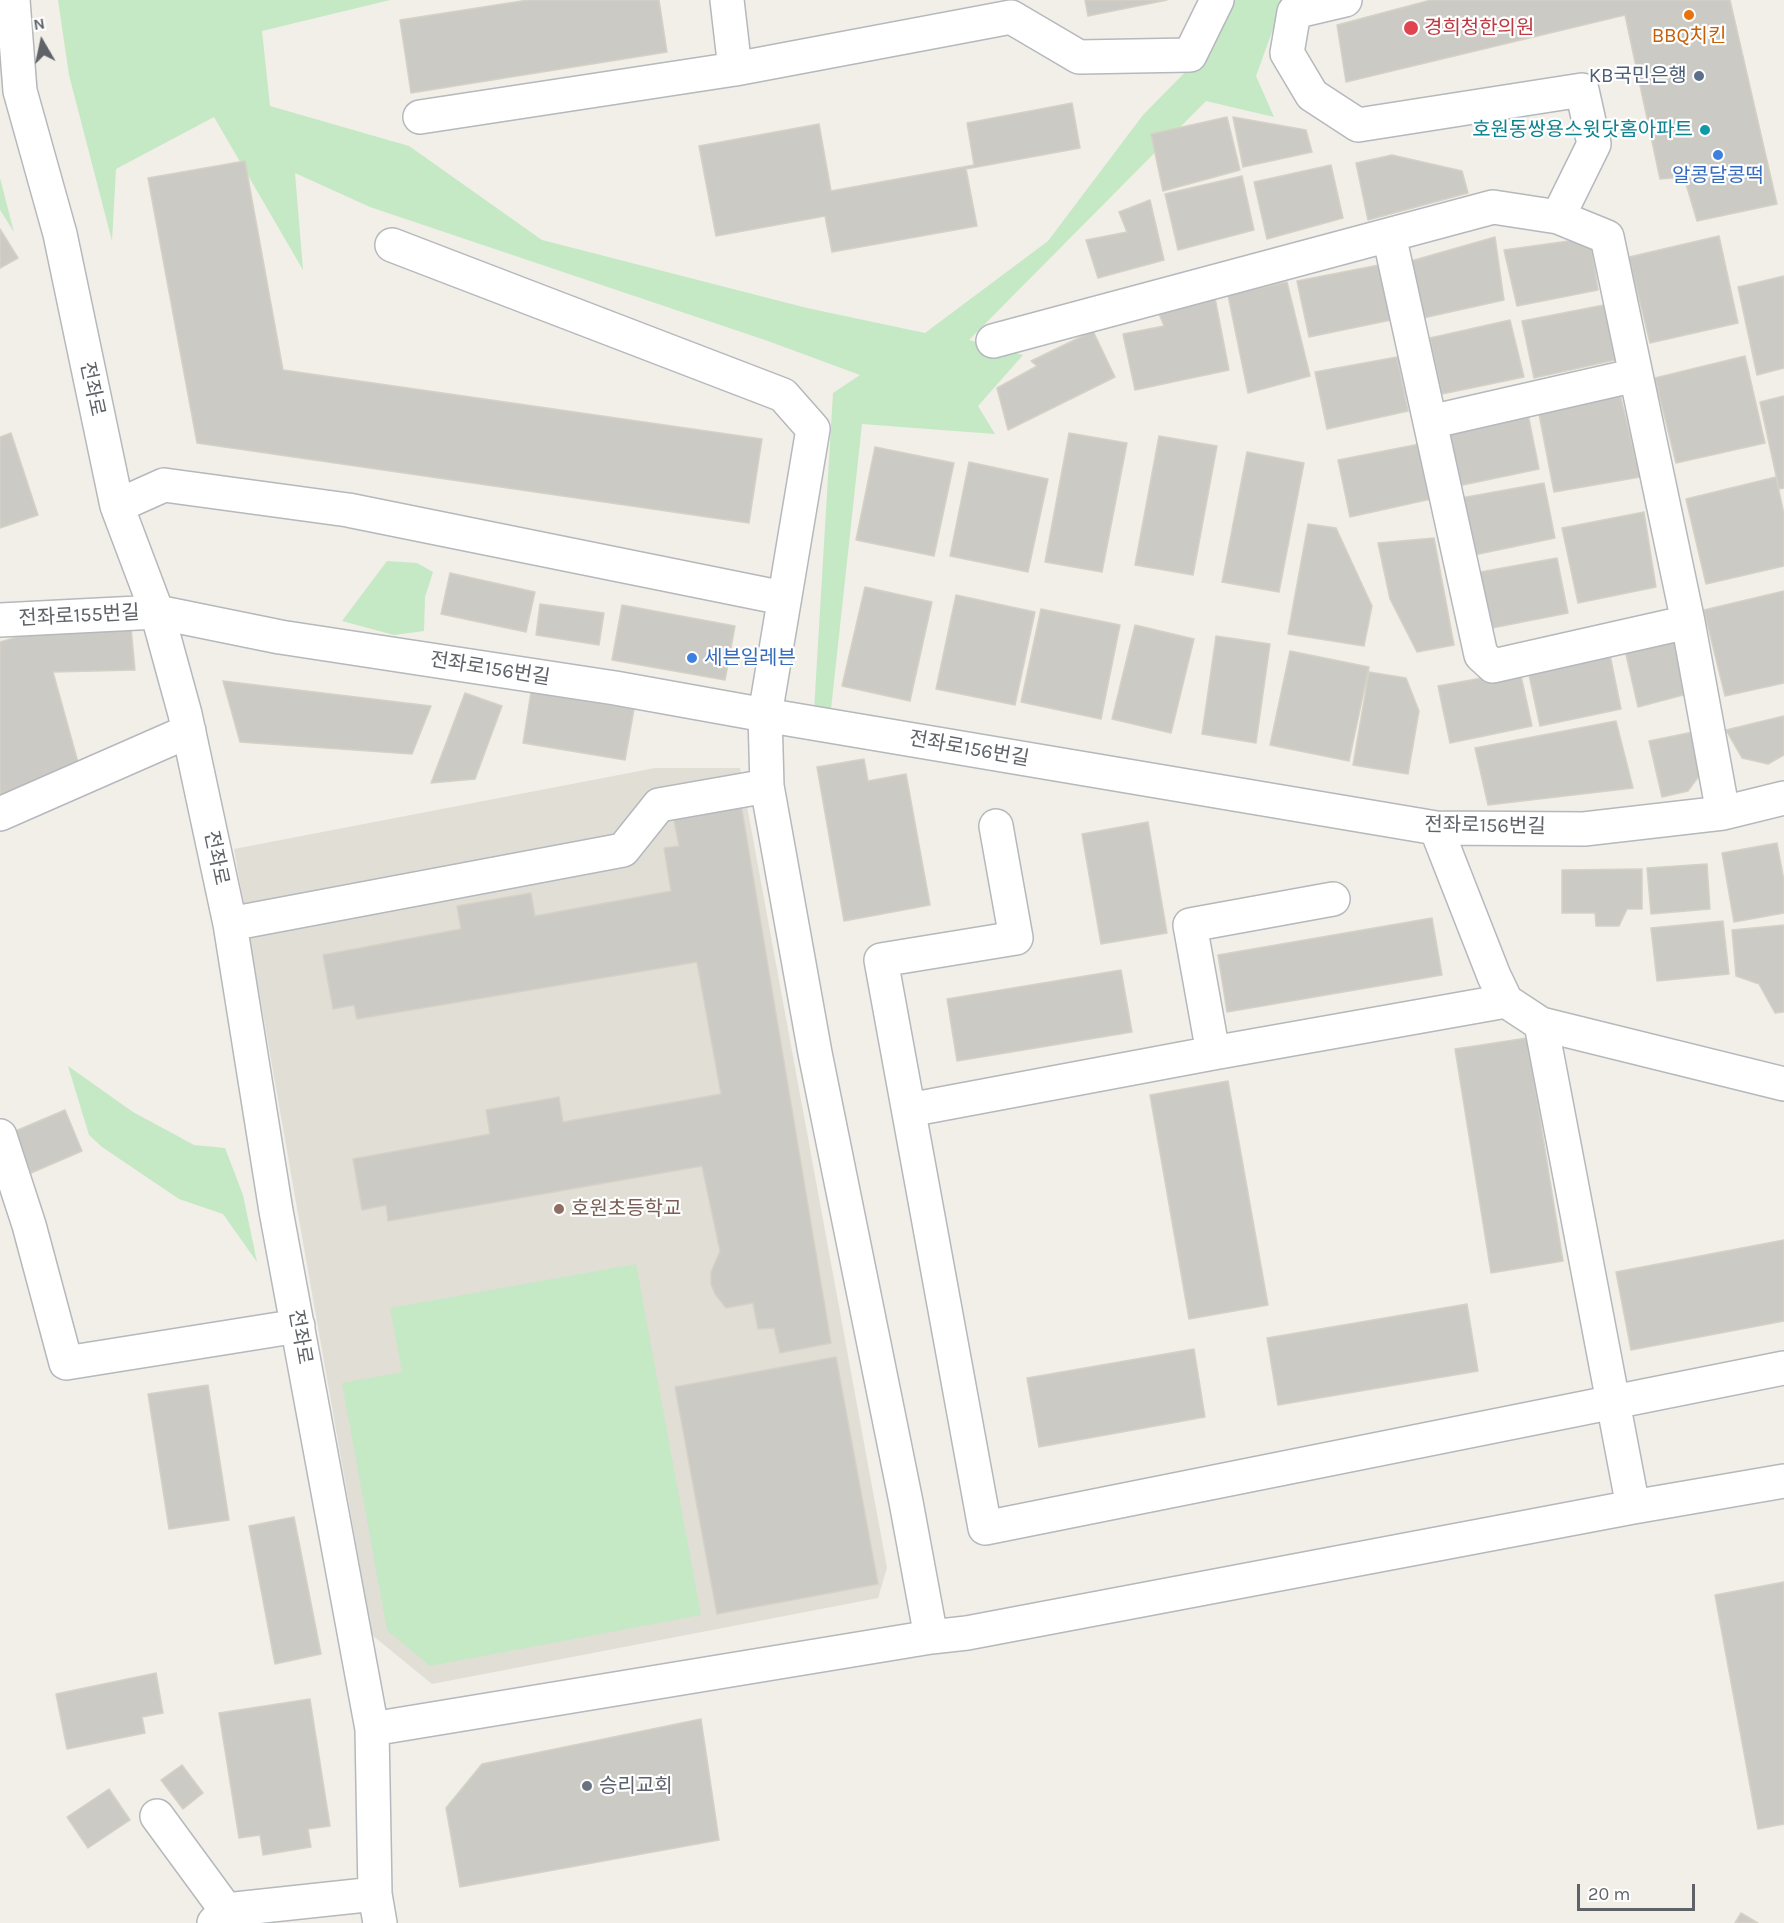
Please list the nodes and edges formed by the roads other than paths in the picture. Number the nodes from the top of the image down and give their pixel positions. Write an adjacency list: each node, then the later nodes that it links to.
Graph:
1 (13, 0): 15 (street, 전좌로)
2 (727, 0): 7 (street)
3 (1217, 0): 6 (street)
4 (1345, 0): 5 (street)
5 (1299, 6): 9 (street)
6 (990, 10): 7 (street)
7 (735, 69): 8 (street)
8 (420, 117)
9 (1558, 217): 10 (street); 13 (street)
10 (1389, 235): 12 (street); 14 (street)
11 (392, 245): 16 (street)
12 (993, 341)
13 (1636, 375): 14 (street); 19 (street)
14 (1430, 422): 19 (street)
15 (117, 506): 16 (street); 17 (street, 전좌로)
16 (783, 598): 20 (street)
17 (157, 612): 18 (street, 전좌로155번길); 20 (street, 전좌로156번길); 21 (street, 전좌로)
18 (0, 620)
19 (1688, 621): 24 (street)
20 (765, 715): 22 (street); 27 (street, 전좌로156번길)
21 (189, 731): 25 (street); 29 (street, 전좌로)
22 (766, 786): 29 (street); 41 (street)
23 (1784, 798): 24 (street, 전좌로156번길)
24 (1723, 813): 27 (street, 전좌로156번길)
25 (0, 814)
26 (996, 826): 34 (street)
27 (1436, 828): 30 (street)
28 (1333, 900): 32 (street)
29 (230, 924): 36 (street, 전좌로)
30 (1506, 1001): 31 (street); 32 (street)
31 (1541, 1024): 33 (street); 38 (street)
32 (1213, 1053): 34 (street)
33 (1784, 1084)
34 (909, 1110): 38 (street)
35 (0, 1136): 36 (street)
36 (298, 1326): 42 (street, 전좌로)
37 (1784, 1368): 38 (street)
38 (1613, 1402): 40 (street)
39 (1784, 1481): 40 (street)
40 (1633, 1507): 41 (street)
41 (932, 1637): 42 (street)
42 (372, 1729): 44 (street, 전좌로)
43 (157, 1816): 45 (street)
44 (378, 1909): 45 (street)
45 (220, 1916)

